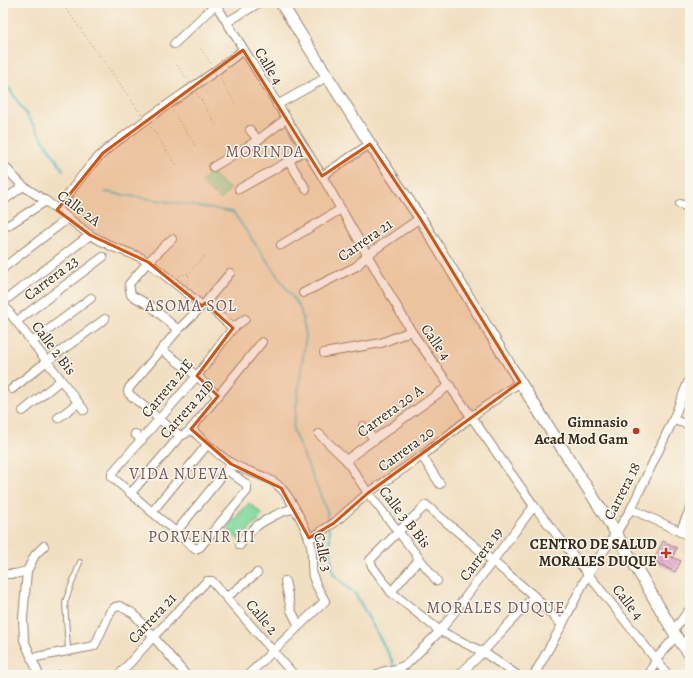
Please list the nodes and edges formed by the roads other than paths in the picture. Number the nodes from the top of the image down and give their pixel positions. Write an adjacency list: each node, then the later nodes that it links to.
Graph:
1 (260, 3): 4 (street)
2 (281, 3): 7 (street)
3 (216, 4): 4 (street, Calle 4); 5 (street)
4 (227, 22): 6 (street, Calle 4)
5 (174, 44)
6 (243, 50): 8 (street, Calle 4); 26 (street)
7 (327, 77): 8 (street); 12 (street)
8 (277, 105): 9 (street, Calle 4)
9 (286, 119): 11 (street); 13 (street, Calle 4)
10 (250, 130): 11 (street)
11 (258, 140): 16 (street)
12 (370, 144): 17 (street); 27 (street)
13 (305, 149): 14 (street); 17 (street, Calle 4)
14 (289, 161): 19 (street); 20 (street)
15 (3, 164): 18 (street, Calle 2A)
16 (213, 168)
17 (322, 176): 25 (street, Calle 4)
18 (23, 186): 21 (street); 22 (street, Calle 2A)
19 (239, 189)
20 (306, 189)
21 (3, 201)
22 (46, 201): 26 (street, Calle 2A); 29 (street)
23 (680, 204): 24 (street)
24 (690, 208)
25 (341, 209): 32 (street); 33 (street, Calle 4)
26 (57, 210): 28 (street, Calle 2A)
27 (420, 218): 33 (street, Carrera 21); 55 (street)
28 (67, 219): 30 (street, Calle 2A); 36 (street)
29 (7, 226)
30 (90, 235): 35 (street, Calle 2A); 40 (street)
31 (172, 239): 35 (street)
32 (281, 245)
33 (367, 255): 38 (street, Carrera 21); 47 (street, Calle 4)
34 (103, 258): 44 (street, Carrera 23)
35 (148, 262): 41 (street, Calle 2A); 46 (street)
36 (3, 268)
37 (230, 273): 41 (street)
38 (304, 293)
39 (91, 298): 48 (street)
40 (3, 303): 44 (street, Calle 2 Bis)
41 (203, 305): 45 (street, Calle 2A); 46 (street)
42 (105, 319): 52 (street)
43 (245, 319): 45 (street, Carrera 21E)
44 (17, 321): 48 (street, Calle 2 Bis)
45 (233, 328): 53 (street, Carrera 21E)
46 (178, 330): 50 (street)
47 (411, 331): 51 (street); 57 (street, Calle 4)
48 (32, 342): 52 (street, Calle 2 Bis)
49 (262, 342): 59 (street, Carrera 21D)
50 (162, 350): 53 (street); 65 (street)
51 (324, 354)
52 (47, 362): 54 (street, Calle 2 Bis); 58 (street)
53 (197, 376): 59 (street); 65 (street, Carrera 21E)
54 (61, 380): 60 (street, Calle 2 Bis); 62 (street)
55 (520, 382): 63 (street, Carrera 20); 90 (street)
56 (689, 382): 66 (street, Carrera 18)
57 (450, 385): 63 (street, Calle 4); 74 (street, Carrera 20 A)
58 (12, 389)
59 (218, 396): 69 (street, Carrera 21D)
60 (78, 403): 61 (street, Calle 2 Bis); 64 (street)
61 (84, 410)
62 (23, 412)
63 (472, 416): 76 (street, Carrera 20); 82 (street, Calle 4)
64 (58, 418)
65 (160, 419): 72 (street); 73 (street, Carrera 21E)
66 (673, 420): 67 (street); 84 (street, Carrera 18)
67 (690, 425)
68 (363, 426): 74 (street)
69 (191, 429): 72 (street, Carrera 21D); 75 (street)
70 (134, 434): 73 (street)
71 (319, 434): 77 (street, Calle 3 B Bis)
72 (180, 436): 80 (street, Carrera 21D)
73 (142, 440): 80 (street, Carrera 21E)
74 (376, 440): 77 (street, Carrera 20 A)
75 (208, 445): 78 (street); 86 (street)
76 (422, 456): 79 (street); 81 (street, Carrera 20)
77 (346, 460): 81 (street, Calle 3 B Bis)
78 (229, 467): 83 (street, Calle 3); 87 (street); 87 (street)
79 (440, 484)
80 (131, 493): 86 (street)
81 (368, 493): 88 (street, Calle 3 B Bis); 92 (street, Carrera 20)
82 (534, 506): 96 (street, Carrera 19); 101 (street, Calle 4)
83 (294, 509): 92 (street, Calle 3); 93 (street)
84 (631, 509): 89 (street); 90 (street, Carrera 18)
85 (690, 509): 89 (street)
86 (152, 512): 87 (street)
87 (176, 532)
88 (398, 532): 95 (street, Calle 3 B Bis); 96 (street); 105 (street)
89 (680, 532): 91 (street)
90 (616, 533): 101 (street, Carrera 18); 112 (street)
91 (690, 536)
92 (312, 537): 110 (street, Calle 3)
93 (240, 545)
94 (44, 546): 98 (street)
95 (418, 558): 104 (street, Calle 3 B Bis); 105 (street)
96 (493, 561): 106 (street); 111 (street, Carrera 19)
97 (80, 562): 114 (lane)
98 (28, 571): 100 (street); 118 (street)
99 (257, 573): 107 (street)
100 (3, 574)
101 (588, 574): 109 (street, Carrera 18); 119 (street, Calle 4)
102 (207, 581): 107 (street, Calle 2); 113 (street, Carrera 21)
103 (285, 581): 110 (street)
104 (438, 581)
105 (392, 592): 111 (street)
106 (534, 596): 109 (street); 116 (street)
107 (226, 597): 115 (street, Calle 2)
108 (690, 609): 112 (street)
109 (562, 625): 130 (street, Carrera 18)
110 (300, 626): 115 (street)
111 (440, 631): 116 (street); 120 (street, Carrera 19)
112 (675, 634): 117 (street); 119 (street)
113 (153, 637): 114 (street); 124 (street, Carrera 21); 125 (street)
114 (68, 650): 118 (street)
115 (273, 652): 126 (street); 127 (street, Calle 2)
116 (483, 652): 128 (street); 129 (street)
117 (690, 655)
118 (31, 658): 121 (street)
119 (656, 659): 131 (street); 132 (street, Calle 4)
120 (379, 673)
121 (39, 675)
122 (60, 675): 123 (street)
123 (65, 675)
124 (119, 675)
125 (186, 675)
126 (248, 675)
127 (294, 675)
128 (459, 675)
129 (517, 675)
130 (534, 675)
131 (649, 675)
132 (668, 675)

